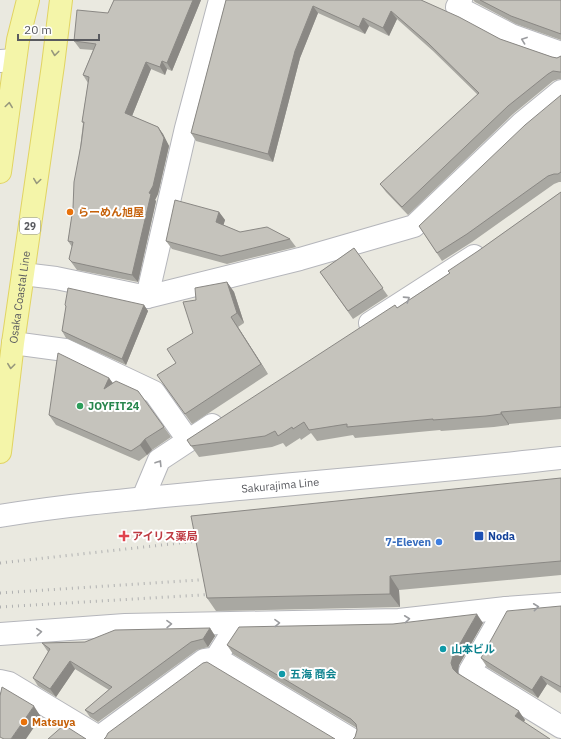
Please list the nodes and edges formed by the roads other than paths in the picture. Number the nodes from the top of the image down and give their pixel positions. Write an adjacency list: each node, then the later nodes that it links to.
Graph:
1 (28, 0): 6 (main road)
2 (61, 0): 10 (main road, Osaka Coastal Line / 29, one-way to 10)
3 (220, 0): 11 (street)
4 (459, 4): 5 (street, one-way to 4)
5 (561, 53)
6 (8, 60): 8 (main road, one-way to 6)
7 (561, 91): 11 (street)
8 (0, 172)
9 (492, 243): 12 (street, one-way to 9)
10 (24, 274): 11 (street); 13 (main road, Osaka Coastal Line / 29)
11 (147, 297)
12 (353, 333)
13 (13, 343): 15 (street); 16 (main road, Osaka Coastal Line / 29, one-way to 16)
14 (228, 414): 15 (street)
15 (188, 440): 18 (street, one-way to 15)
16 (0, 452)
17 (561, 458): 18 (street, Sakurajima Line)
18 (143, 498): 19 (street, Sakurajima Line)
19 (0, 516)
20 (561, 604): 21 (street, one-way to 20)
21 (506, 608): 22 (street, one-way to 21); 26 (street)
22 (238, 623): 23 (street, one-way to 22); 24 (street)
23 (0, 634)
24 (216, 658): 27 (street); 28 (street)
25 (0, 682): 27 (street)
26 (561, 727)
27 (100, 738)
28 (351, 739)

